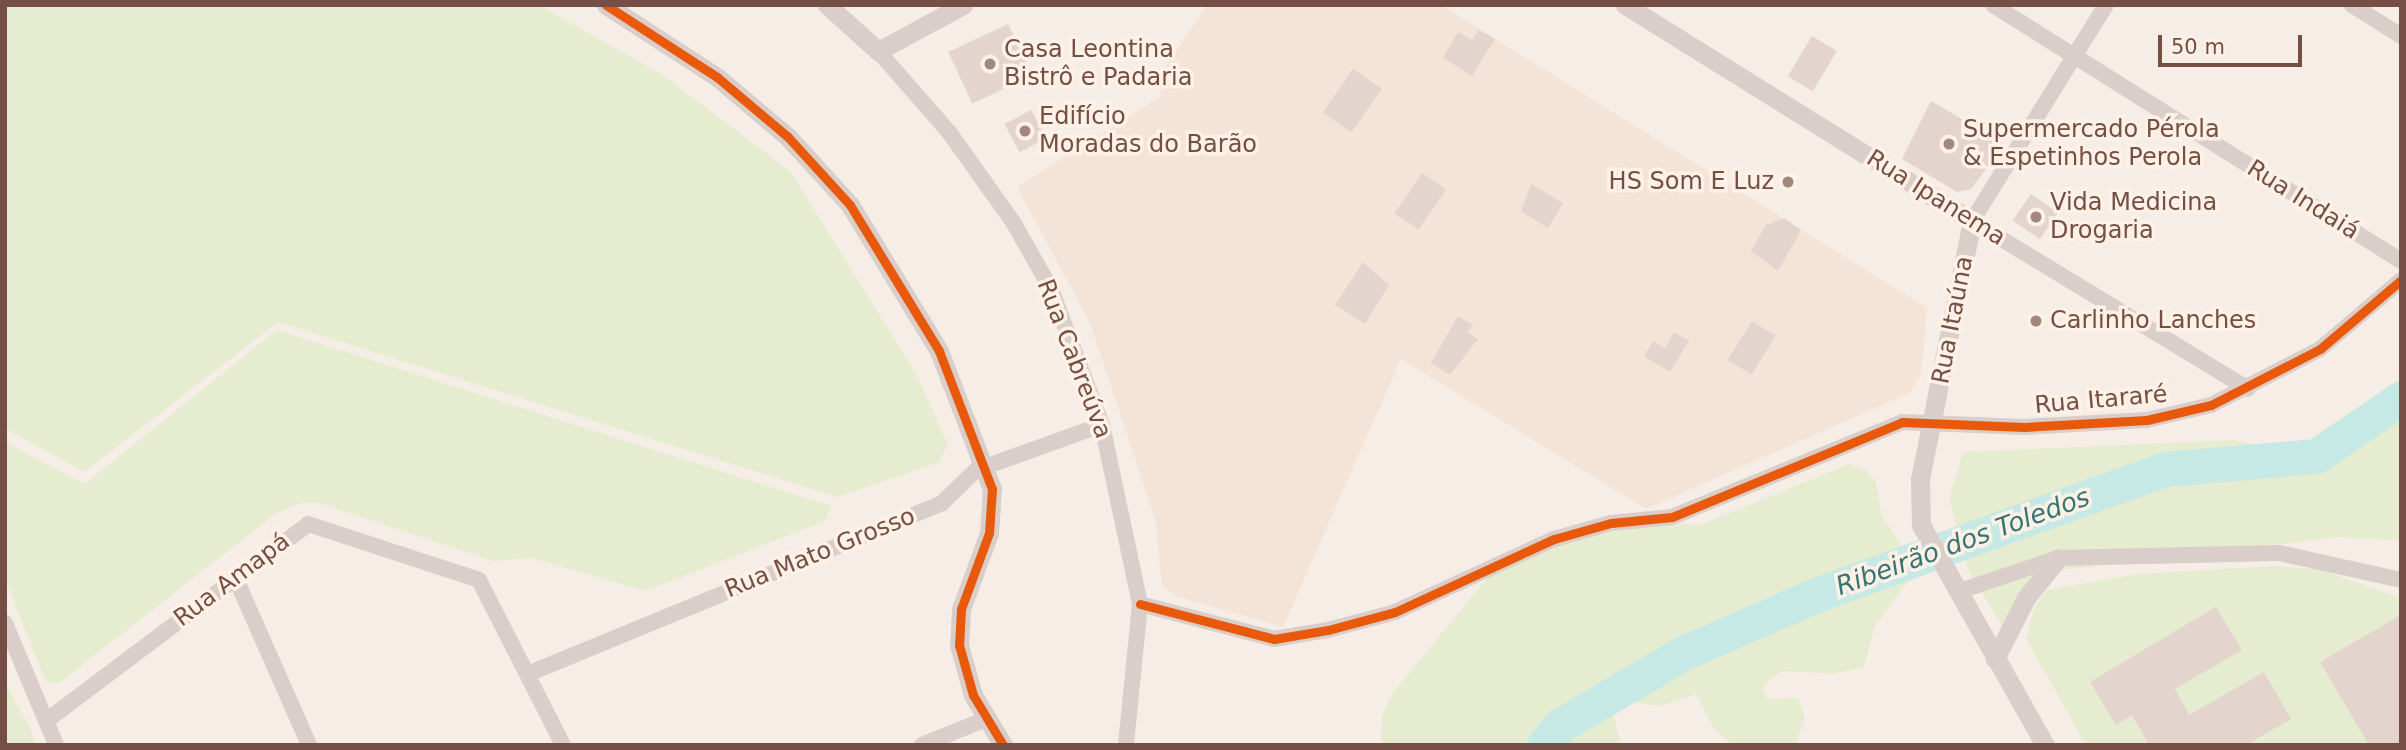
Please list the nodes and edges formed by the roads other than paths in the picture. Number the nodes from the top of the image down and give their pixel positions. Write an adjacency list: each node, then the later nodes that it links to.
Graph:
1 (606, 5): 17 (street)
2 (827, 5): 9 (street, Rua Cabreúva)
3 (963, 5): 9 (street)
4 (1625, 5): 11 (street, Rua Ipanema)
5 (1993, 5): 10 (street, Rua Indaiá)
6 (2106, 5): 10 (street, Rua Itaúna)
7 (2352, 5): 8 (street)
8 (2401, 36)
9 (878, 51): 16 (street, Rua Cabreúva)
10 (2074, 57): 11 (street, Rua Itaúna); 12 (street, Rua Indaiá)
11 (1972, 221): 14 (street, Rua Ipanema); 15 (street, Rua Itaúna)
12 (2401, 261)
13 (2401, 280): 14 (street, Rua Itararé)
14 (2248, 389): 15 (street, Rua Itararé)
15 (1932, 422): 21 (street, Rua Itaúna); 22 (street, Rua Itararé)
16 (1102, 425): 17 (street, Rua Mato Grosso); 22 (street, Rua Cabreúva)
17 (985, 467): 25 (street, Rua Mato Grosso); 26 (street)
18 (2058, 558): 20 (street); 21 (street); 24 (street)
19 (235, 577): 25 (street, Rua Amapá); 27 (street, Rua Amapá); 29 (street)
20 (2401, 580)
21 (1953, 586): 24 (street, Rua Itaúna)
22 (1140, 604): 33 (street, Rua Cabreúva)
23 (5, 624): 27 (street)
24 (1994, 659): 34 (street, Rua Itaúna)
25 (530, 673): 30 (street)
26 (986, 719): 31 (street); 32 (street)
27 (46, 721): 28 (street)
28 (56, 745)
29 (309, 745)
30 (563, 745)
31 (922, 745)
32 (1003, 745)
33 (1126, 745)
34 (2045, 745)

